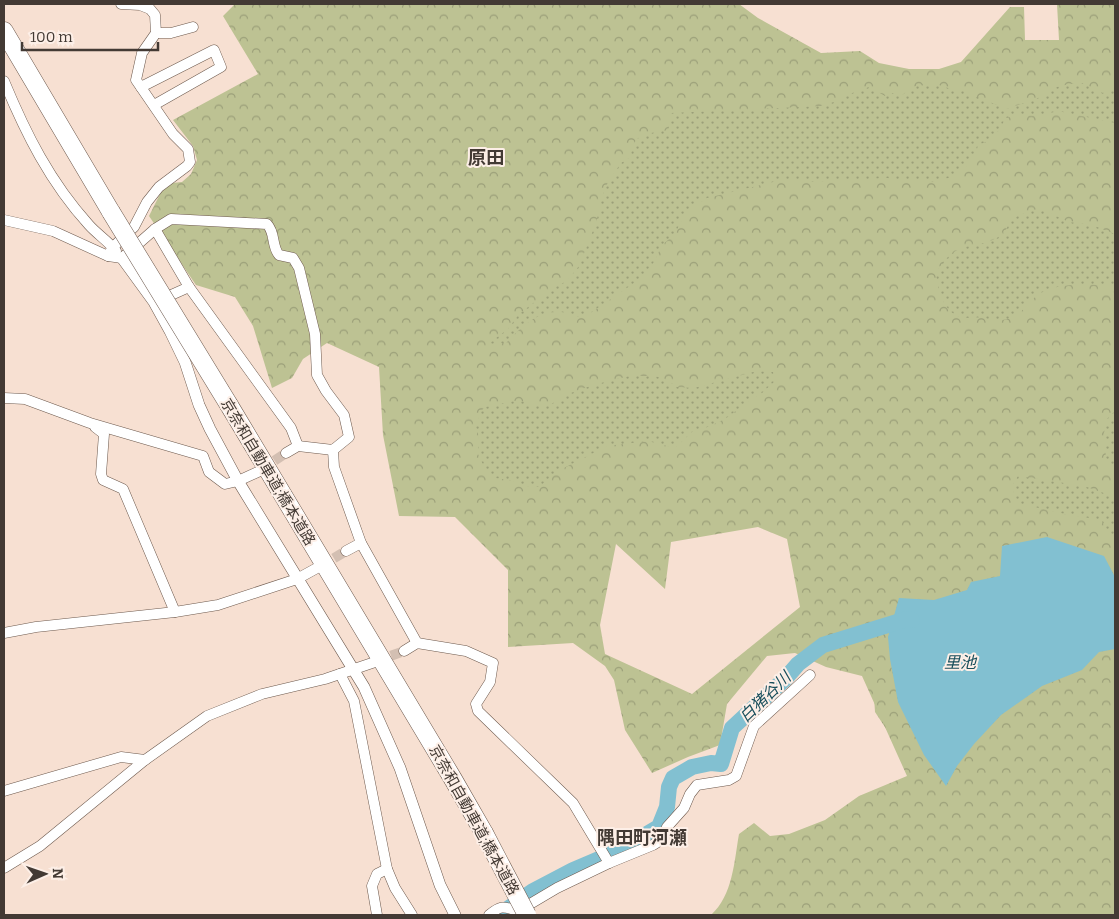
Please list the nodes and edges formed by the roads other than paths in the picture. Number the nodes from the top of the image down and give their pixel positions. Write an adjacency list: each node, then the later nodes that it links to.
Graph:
1 (121, 4): 4 (street)
2 (193, 27): 4 (street)
3 (4, 31): 38 (highway, 京奈和自動車道;橋本道路, bridge)
4 (156, 33): 6 (street)
5 (4, 81): 10 (street)
6 (141, 87): 7 (street); 7 (street)
7 (154, 105): 10 (street)
8 (4, 220): 10 (street)
9 (155, 229): 11 (street); 12 (street); 17 (street)
10 (110, 251): 11 (street)
11 (122, 258): 13 (street)
12 (189, 288): 13 (street); 16 (street)
13 (154, 302): 20 (street)
14 (4, 398): 15 (street)
15 (90, 423): 20 (street); 25 (street)
16 (298, 446): 17 (street); 18 (street)
17 (333, 450): 21 (street)
18 (286, 453)
19 (260, 471): 20 (street)
20 (238, 481): 24 (street)
21 (361, 543): 22 (street); 27 (street)
22 (346, 551)
23 (317, 568): 24 (street)
24 (297, 579): 25 (street); 30 (street)
25 (175, 612): 26 (street)
26 (4, 633)
27 (418, 643): 28 (street); 35 (street)
28 (404, 651)
29 (374, 662): 30 (street)
30 (354, 668): 31 (street); 41 (street)
31 (340, 674): 33 (street); 37 (street)
32 (810, 675): 35 (street)
33 (145, 760): 34 (street); 36 (street)
34 (4, 791)
35 (609, 863): 38 (street)
36 (4, 868)
37 (387, 868): 39 (street); 40 (street)
38 (515, 910): 42 (street)
39 (377, 915)
40 (412, 915)
41 (455, 915)
42 (489, 915)

